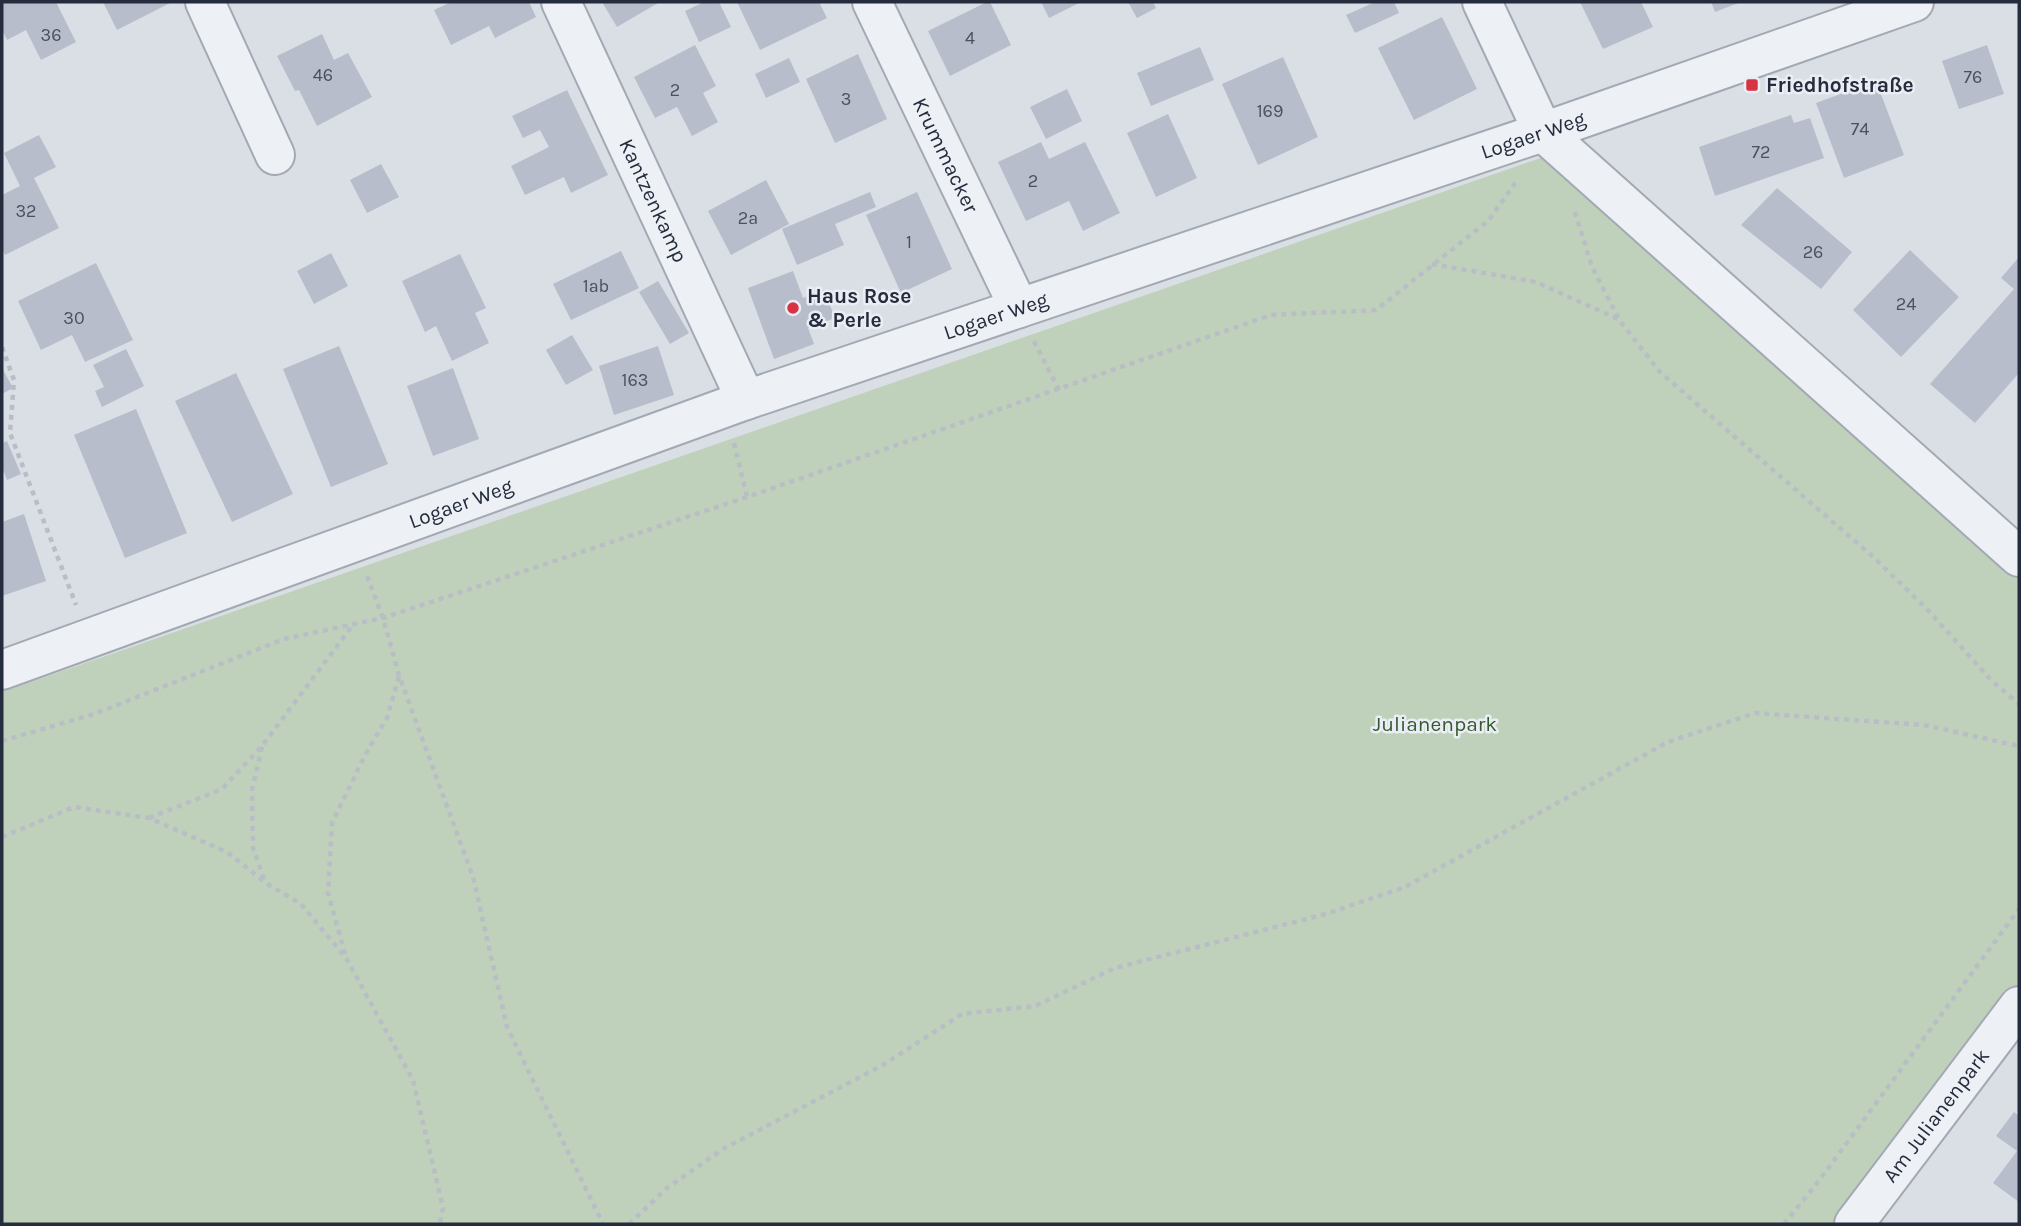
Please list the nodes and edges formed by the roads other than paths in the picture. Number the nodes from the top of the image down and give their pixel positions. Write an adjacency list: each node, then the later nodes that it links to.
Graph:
1 (205, 2): 7 (street)
2 (561, 2): 9 (street, Kantzenkamp)
3 (872, 2): 8 (street, Krummacker)
4 (1482, 2): 6 (street)
5 (1914, 2): 6 (street, Logaer Weg)
6 (1546, 134): 8 (street, Logaer Weg); 10 (street)
7 (275, 155)
8 (1019, 308): 9 (street, Logaer Weg)
9 (736, 404): 11 (street, Logaer Weg)
10 (2019, 557)
11 (2, 670)
12 (2019, 1006): 13 (street, Am Julianenpark)
13 (1854, 1224)

